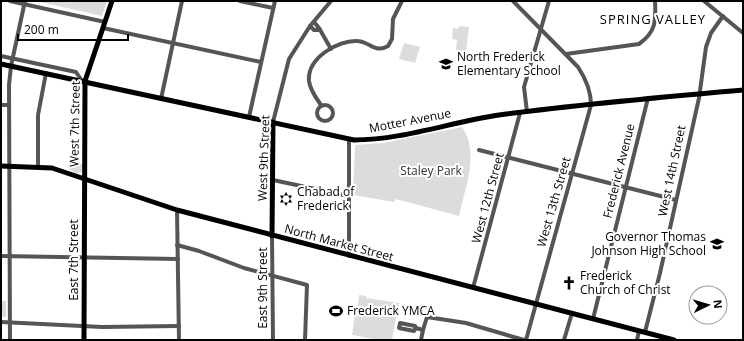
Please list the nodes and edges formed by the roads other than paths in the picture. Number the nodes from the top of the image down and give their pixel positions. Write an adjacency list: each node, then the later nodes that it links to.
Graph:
1 (10, 1): 12 (street)
2 (112, 1): 15 (main road, West 7th Street)
3 (182, 1): 22 (street)
4 (240, 1): 13 (street)
5 (275, 1): 13 (street)
6 (331, 1): 16 (street, West 9th Street)
7 (402, 1): 23 (street)
8 (513, 1): 19 (street)
9 (548, 1): 19 (street)
10 (654, 1): 24 (street)
11 (704, 1): 14 (street)
12 (25, 3): 15 (street); 26 (street)
13 (273, 8): 27 (street)
14 (723, 16): 21 (street); 33 (street, West 14th Street)
15 (105, 22): 18 (main road, West 7th Street)
16 (314, 22): 17 (street, West 9th Street); 20 (street)
17 (310, 26): 20 (street); 43 (street, West 9th Street)
18 (103, 28): 22 (street); 31 (main road, West 7th Street)
19 (540, 29): 24 (street); 40 (street)
20 (320, 30): 23 (street)
21 (743, 33)
22 (173, 42): 27 (street); 35 (street)
23 (331, 49): 38 (street)
24 (566, 54): 39 (street)
25 (1, 56): 26 (street)
26 (13, 59): 29 (street); 31 (street)
27 (261, 62): 42 (street)
28 (1, 64): 29 (main road, Motter Avenue)
29 (11, 66): 30 (main road, Motter Avenue); 37 (street)
30 (46, 73): 31 (main road, Motter Avenue); 49 (street)
31 (84, 81): 35 (main road, Motter Avenue); 51 (main road, West 7th Street)
32 (743, 90): 33 (main road, Motter Avenue)
33 (700, 94): 34 (main road, Motter Avenue); 55 (street, West 14th Street)
34 (648, 98): 39 (main road, Motter Avenue); 53 (street, Frederick Avenue)
35 (161, 99): 42 (main road, Motter Avenue)
36 (1, 105): 37 (street)
37 (9, 105): 48 (street)
38 (321, 105): 38 (street)
39 (591, 105): 40 (main road, Motter Avenue); 50 (street, West 13th Street)
40 (527, 112): 41 (main road, Motter Avenue)
41 (520, 113): 44 (main road, Motter Avenue); 46 (street, West 12th Street)
42 (249, 117): 43 (main road, Motter Avenue)
43 (272, 122): 44 (main road, Motter Avenue); 52 (main road, West 9th Street)
44 (349, 140): 54 (street)
45 (479, 150): 46 (street)
46 (509, 158): 50 (street); 65 (street, West 12th Street)
47 (1, 166): 48 (main road, North Market Street)
48 (10, 166): 49 (main road, North Market Street); 60 (street)
49 (38, 167): 51 (main road, North Market Street)
50 (573, 174): 53 (street); 66 (street, West 13th Street)
51 (84, 179): 56 (main road, North Market Street); 62 (main road, East 7th Street)
52 (273, 180): 54 (street); 57 (main road, West 9th Street)
53 (626, 187): 55 (street); 68 (street, Frederick Avenue)
54 (348, 196): 61 (street)
55 (676, 200): 75 (street, West 14th Street)
56 (177, 210): 57 (main road, North Market Street); 58 (street)
57 (272, 236): 61 (main road, North Market Street); 64 (street, East 9th Street)
58 (177, 245): 63 (street); 64 (street)
59 (1, 256): 60 (street)
60 (10, 256): 62 (street); 70 (street)
61 (349, 256): 65 (main road, North Market Street)
62 (84, 258): 63 (street); 71 (main road, East 7th Street)
63 (178, 259): 72 (street)
64 (272, 276): 79 (street, East 9th Street); 80 (street)
65 (474, 288): 66 (main road, North Market Street)
66 (536, 305): 67 (main road, North Market Street); 82 (street, West 13th Street)
67 (572, 313): 68 (main road, North Market Street); 83 (street)
68 (593, 319): 75 (main road, North Market Street)
69 (1, 322): 70 (street)
70 (10, 323): 71 (street); 76 (street)
71 (84, 326): 72 (street); 77 (main road, East 7th Street)
72 (178, 326): 78 (street)
73 (416, 328): 74 (street)
74 (423, 330): 81 (street); 82 (street)
75 (642, 331): 84 (street, West 14th Street); 85 (main road, North Market Street)
76 (10, 340)
77 (84, 340)
78 (179, 340)
79 (273, 340)
80 (305, 340)
81 (421, 340)
82 (525, 340)
83 (564, 340)
84 (636, 340)
85 (674, 340)

